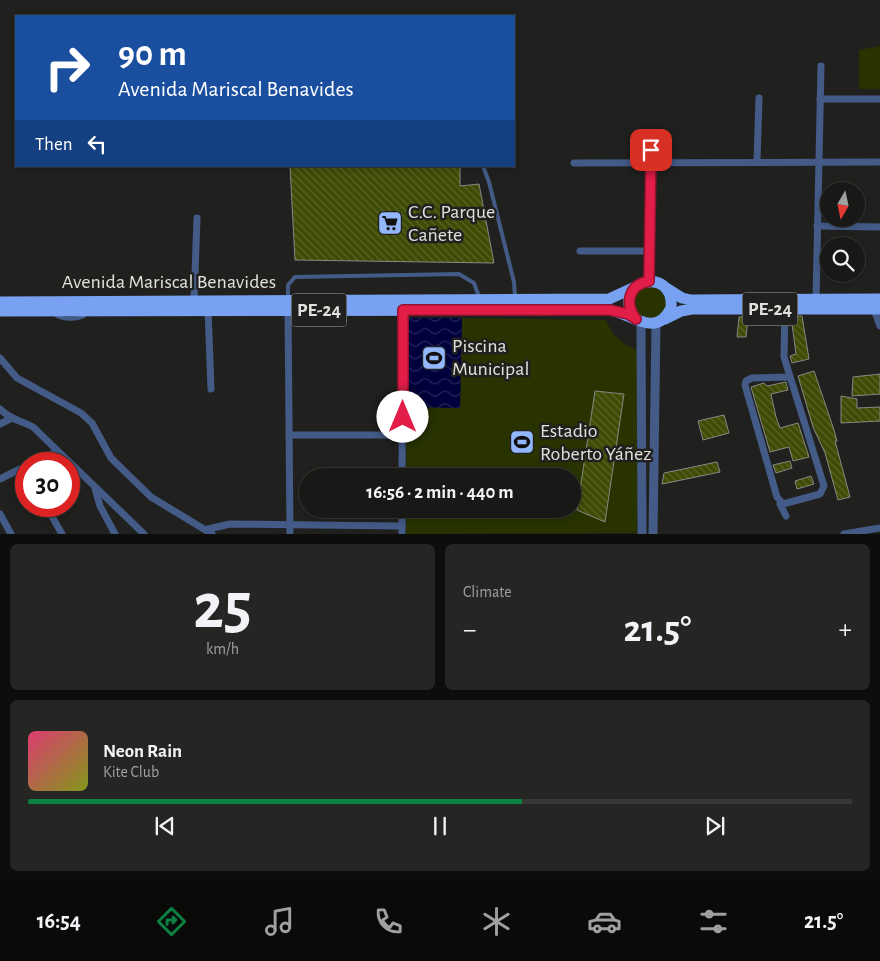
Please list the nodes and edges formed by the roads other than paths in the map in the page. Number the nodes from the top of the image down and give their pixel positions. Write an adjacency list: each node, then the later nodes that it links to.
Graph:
1 (821, 66): 3 (street)
2 (759, 98): 6 (street)
3 (820, 99): 4 (street); 7 (street)
4 (880, 99)
5 (650, 136): 10 (street)
6 (757, 161): 7 (street); 10 (street)
7 (819, 162): 8 (street); 13 (street)
8 (880, 162)
9 (574, 163): 10 (street)
10 (651, 163): 16 (street)
11 (483, 167): 21 (lane)
12 (196, 218): 22 (street)
13 (817, 226): 14 (street); 24 (street)
14 (880, 226)
15 (580, 251): 16 (street)
16 (650, 251): 17 (street)
17 (649, 281): 18 (highway); 19 (highway)
18 (636, 286): 21 (highway, Avenida Mariscal Benavides / PE-24); 33 (highway)
19 (665, 287): 24 (highway, PE-24); 34 (highway)
20 (480, 299): 21 (highway, Avenida Mariscal Benavides / PE-24); 25 (lane); 26 (highway, Avenida Mariscal Benavides / PE-24)
21 (515, 299): 32 (lane)
22 (194, 301): 25 (highway, Avenida Mariscal Benavides / PE-24); 27 (highway, Avenida Mariscal Benavides / PE-24)
23 (0, 302): 27 (highway, Avenida Mariscal Benavides / PE-24)
24 (816, 304): 28 (highway, PE-24); 30 (highway, PE-24)
25 (288, 305): 26 (highway, Avenida Mariscal Benavides / PE-24); 29 (highway, Avenida Mariscal Benavides / PE-24); 42 (street)
26 (403, 305): 32 (highway, Avenida Mariscal Benavides / PE-24); 43 (street)
27 (51, 306): 29 (highway, Avenida Mariscal Benavides / PE-24); 31 (highway, Avenida Mariscal Benavides / PE-24)
28 (878, 306): 35 (street)
29 (208, 309): 38 (street)
30 (785, 309): 34 (highway, PE-24); 37 (street)
31 (0, 311)
32 (514, 312): 33 (highway, Avenida Mariscal Benavides / PE-24)
33 (638, 321): 34 (highway); 62 (street)
34 (659, 322): 63 (street)
35 (880, 326)
36 (0, 358): 56 (street)
37 (789, 377): 49 (street); 49 (street)
38 (211, 389)
39 (0, 410): 40 (street)
40 (10, 419): 41 (street); 44 (street)
41 (0, 424)
42 (289, 435): 43 (street); 53 (street)
43 (403, 435): 45 (street)
44 (57, 451): 48 (street)
45 (402, 468)
46 (15, 473): 47 (street)
47 (0, 479)
48 (94, 487): 59 (street); 60 (street)
49 (780, 504): 51 (street)
50 (0, 514): 57 (street)
51 (786, 516)
52 (52, 517): 58 (street)
53 (290, 524): 55 (street); 56 (street); 61 (street)
54 (880, 528): 64 (street)
55 (402, 530)
56 (210, 532)
57 (11, 534)
58 (62, 534)
59 (115, 534)
60 (144, 534)
61 (290, 534)
62 (642, 534)
63 (653, 534)
64 (844, 534)

